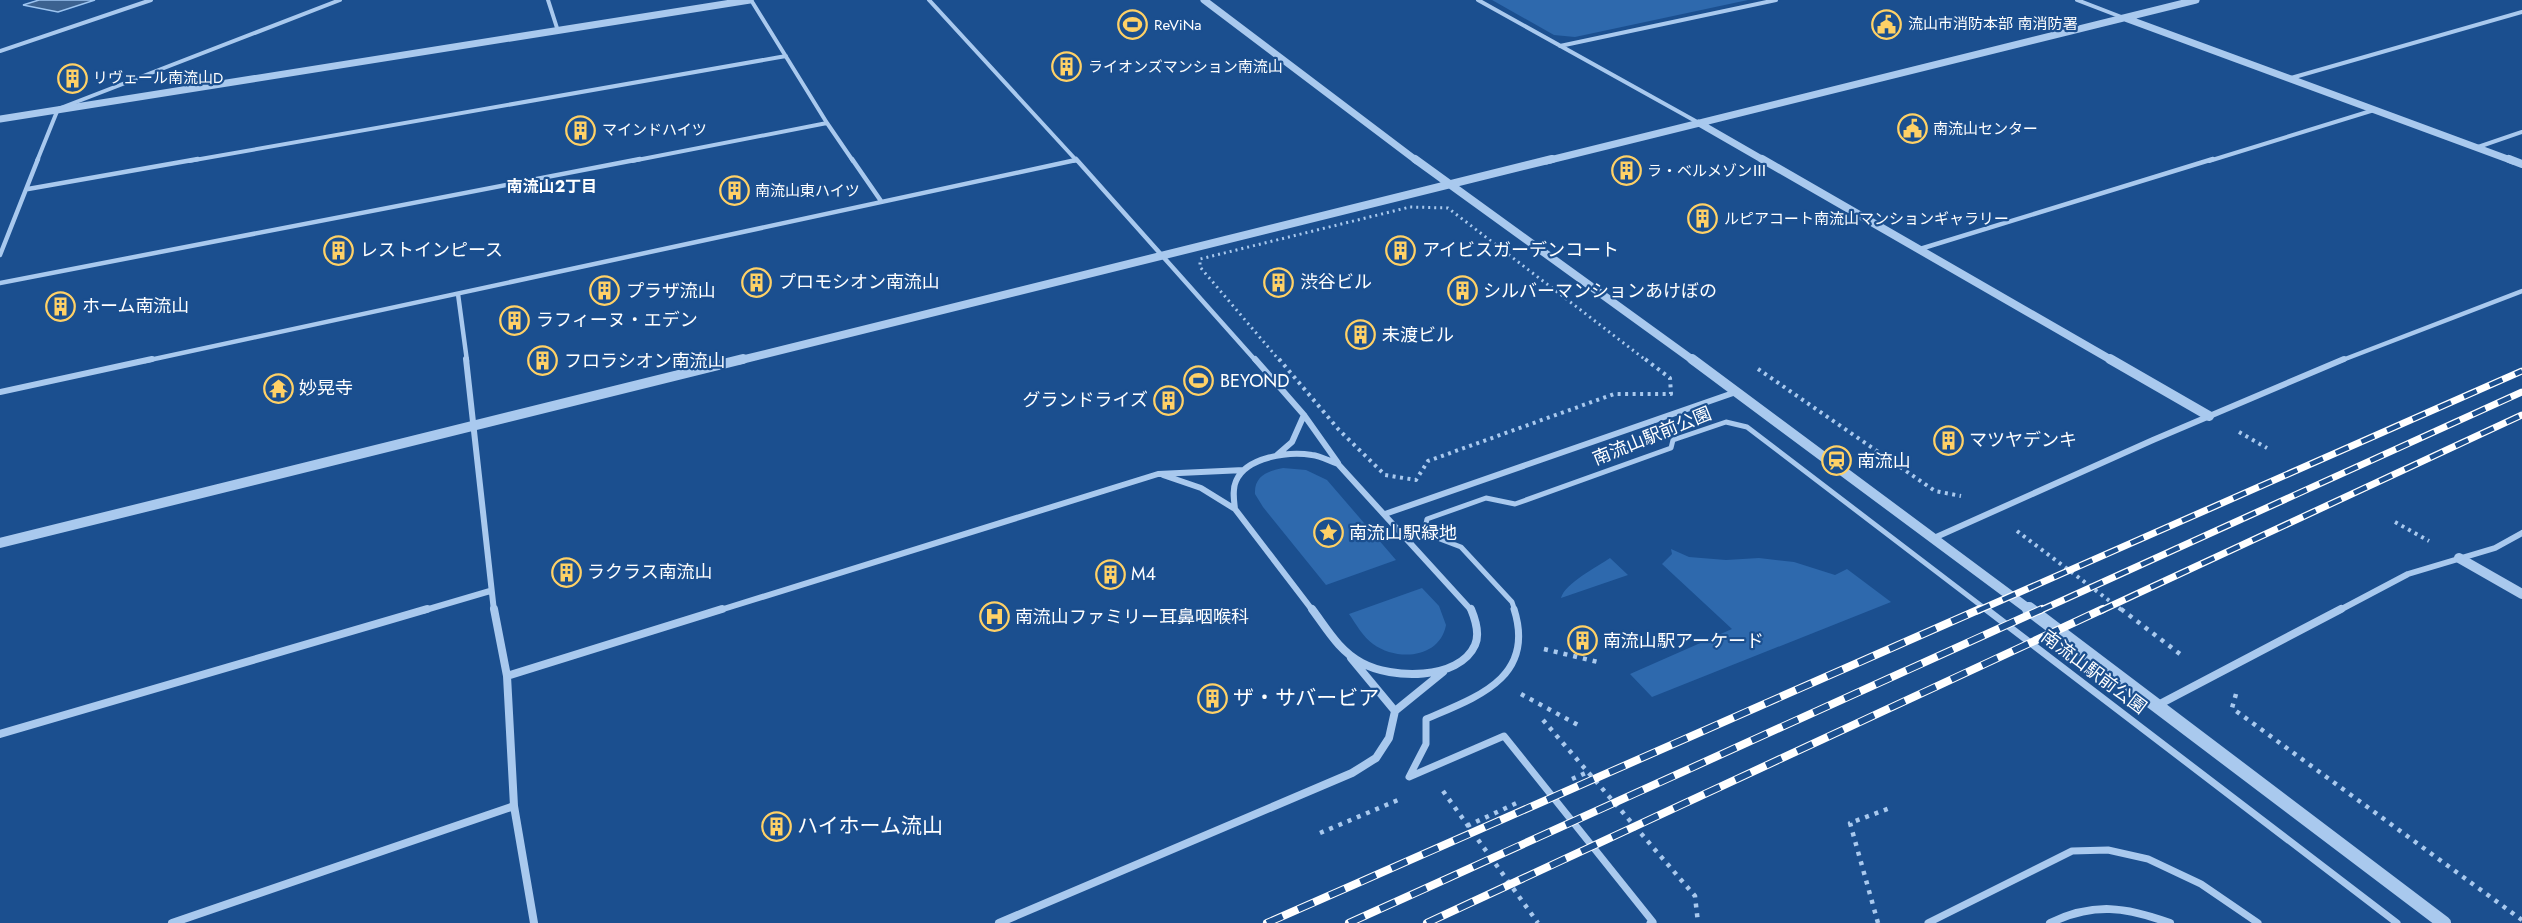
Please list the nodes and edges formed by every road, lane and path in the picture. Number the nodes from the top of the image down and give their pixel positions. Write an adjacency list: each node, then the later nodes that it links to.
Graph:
1 (151, 0): 15 (street)
2 (340, 0): 18 (street)
3 (548, 0): 13 (street)
4 (751, 0): 13 (street); 16 (street)
5 (929, 0): 25 (street)
6 (1204, 0): 27 (street)
7 (1478, 0): 14 (street)
8 (1776, 0): 14 (street)
9 (2077, 0): 12 (street)
10 (2196, 0): 12 (street)
11 (2522, 12): 17 (street)
12 (2124, 18): 17 (street); 22 (street)
13 (558, 31): 18 (street)
14 (1560, 46): 22 (street)
15 (0, 51)
16 (786, 56): 21 (street); 28 (street)
17 (2291, 78): 19 (street)
18 (57, 109): 20 (street); 28 (street)
19 (2374, 110): 24 (street); 30 (street)
20 (0, 118)
21 (827, 123): 29 (street); 34 (street)
22 (1699, 123): 27 (street); 30 (street)
23 (2522, 132): 24 (street)
24 (2478, 147): 26 (street)
25 (1076, 160): 29 (street); 32 (street)
26 (2522, 164)
27 (1448, 185): 32 (street); 39 (street)
28 (28, 189): 31 (street)
29 (881, 201): 36 (street)
30 (1920, 249): 41 (street)
31 (0, 255)
32 (1164, 255): 40 (street); 42 (street)
33 (1200, 267): 47 (path)
34 (0, 283)
35 (2522, 291): 41 (street)
36 (458, 294): 38 (street); 42 (street)
37 (1758, 369): 48 (path)
38 (0, 392)
39 (1737, 392): 50 (street); 53 (street)
40 (1304, 415): 43 (street); 44 (street)
41 (2209, 416): 53 (street)
42 (475, 425): 54 (street); 56 (street)
43 (1276, 456): 44 (street); 45 (street)
44 (1338, 464): 50 (street)
45 (1244, 470): 46 (street); 49 (street)
46 (1158, 474): 49 (street); 63 (street)
47 (1416, 480)
48 (1971, 498)
49 (1234, 510): 59 (street)
50 (1385, 514): 62 (street)
51 (2017, 531): 60 (path)
52 (2522, 533): 55 (street)
53 (1934, 538): 66 (street)
54 (0, 543)
55 (2459, 558): 57 (street); 66 (street)
56 (490, 591): 63 (street); 70 (street)
57 (2522, 594)
58 (1520, 644): 61 (path); 64 (street, 南流山駅前公園); 88 (street, 南流山駅前公園)
59 (1348, 654): 62 (street); 67 (street)
60 (2180, 654)
61 (1602, 663)
62 (1446, 670): 67 (street)
63 (507, 676): 73 (street)
64 (1497, 681): 69 (path); 81 (street, 南流山駅前公園)
65 (2239, 685): 76 (path)
66 (2158, 705): 89 (street)
67 (1395, 711): 79 (street)
68 (1544, 720): 82 (path)
69 (1578, 725)
70 (0, 734)
71 (1438, 784): 80 (path)
72 (1406, 797): 75 (path)
73 (514, 806): 77 (street); 78 (street)
74 (1890, 808): 83 (path)
75 (1320, 833)
76 (2522, 920)
77 (172, 923)
78 (534, 923)
79 (999, 923)
80 (1538, 923)
81 (1650, 923)
82 (1698, 923)
83 (1878, 923)
84 (1928, 923): 87 (street)
85 (2050, 923): 86 (street)
86 (2170, 923)
87 (2258, 923)
88 (2397, 923)
89 (2444, 923)

